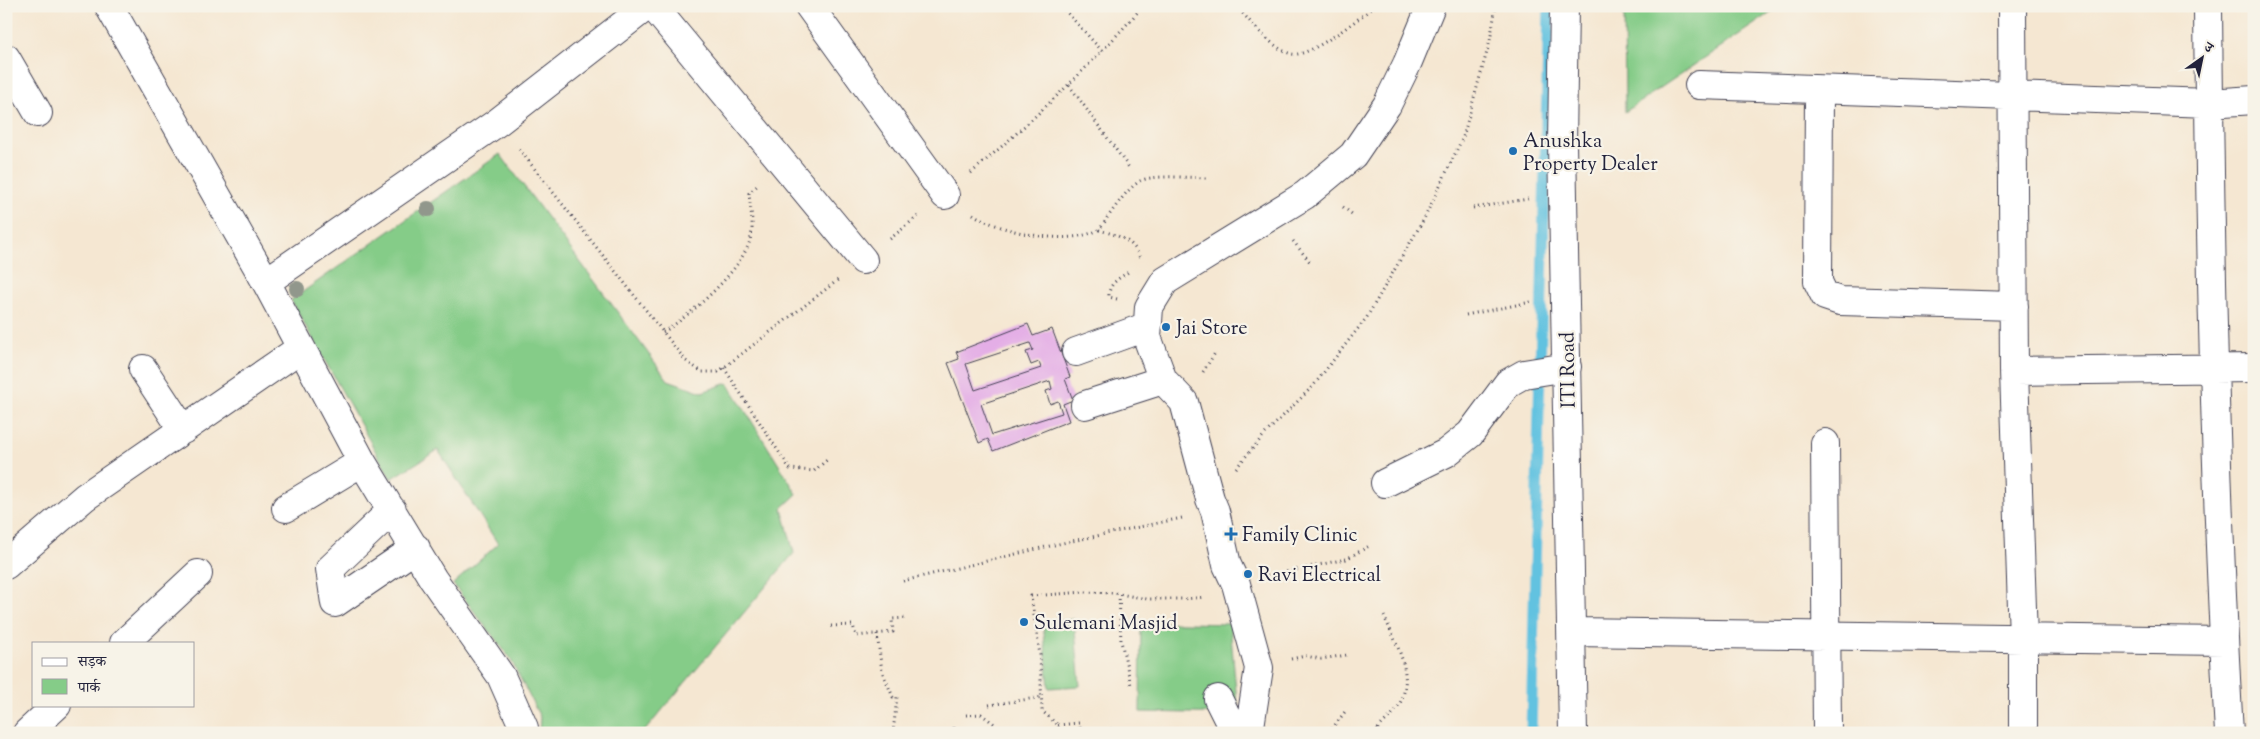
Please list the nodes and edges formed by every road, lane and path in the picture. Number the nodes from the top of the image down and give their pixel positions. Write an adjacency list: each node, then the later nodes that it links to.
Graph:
1 (109, 6): 32 (street)
2 (648, 6): 23 (street)
3 (653, 6): 24 (street)
4 (809, 6): 28 (street)
5 (1061, 6): 14 (path)
6 (1143, 6): 14 (path)
7 (1236, 6): 8 (path)
8 (1375, 6)
9 (1431, 6): 37 (street)
10 (1496, 6): 54 (path)
11 (1564, 6): 27 (street, ITI Road)
12 (2012, 6): 19 (street)
13 (2208, 6): 21 (street)
14 (1103, 52): 16 (path)
15 (6, 58): 22 (street)
16 (1069, 84): 25 (path); 28 (path)
17 (1699, 85): 18 (street)
18 (1819, 90): 19 (street); 35 (street)
19 (2014, 96): 21 (street); 35 (street)
20 (2254, 100): 21 (street)
21 (2209, 103): 45 (street)
22 (38, 113)
23 (498, 122): 32 (street); 38 (path)
24 (783, 163): 31 (street); 38 (path)
25 (1130, 169)
26 (1209, 178): 30 (path)
27 (1564, 194): 29 (path); 33 (street, ITI Road)
28 (946, 195): 30 (path); 31 (path)
29 (1473, 208)
30 (1099, 230): 34 (path)
31 (863, 260): 42 (path)
32 (266, 282): 39 (street)
33 (1566, 295): 36 (path); 41 (street, ITI Road)
34 (1110, 297)
35 (2014, 306): 46 (street)
36 (1466, 314)
37 (1148, 326): 40 (street); 47 (street)
38 (663, 332): 42 (path)
39 (301, 348): 49 (street); 52 (street)
40 (1076, 352)
41 (1566, 367): 53 (street); 67 (street, ITI Road)
42 (724, 368): 51 (path)
43 (2254, 368): 45 (street)
44 (143, 369): 49 (street)
45 (2215, 369): 46 (street); 71 (street)
46 (2014, 371): 70 (street)
47 (1162, 380): 48 (street); 54 (street)
48 (1085, 405)
49 (183, 430): 59 (street)
50 (1825, 443): 69 (street)
51 (828, 459)
52 (362, 462): 55 (street); 56 (street)
53 (1385, 483)
54 (1212, 505): 61 (path); 62 (street)
55 (286, 508)
56 (392, 510): 58 (street); 58 (street)
57 (1371, 545): 62 (path)
58 (416, 548): 86 (street)
59 (6, 565)
60 (198, 574): 72 (street)
61 (903, 581)
62 (1236, 584): 63 (path); 74 (street)
63 (1119, 594): 75 (path); 76 (path)
64 (1384, 616): 84 (path)
65 (904, 618): 68 (path)
66 (831, 626): 68 (path)
67 (1572, 632): 69 (street); 96 (street, ITI Road)
68 (876, 634): 87 (path)
69 (1826, 636): 70 (street); 97 (street)
70 (2022, 638): 71 (street); 98 (street)
71 (2224, 641): 99 (street)
72 (125, 642)
73 (1347, 654): 74 (path)
74 (1259, 668): 93 (street)
75 (1131, 685)
76 (1043, 697): 78 (path); 82 (path)
77 (1218, 699): 92 (street)
78 (989, 705)
79 (56, 706): 85 (street)
80 (1347, 709): 94 (path)
81 (966, 715): 89 (path)
82 (1058, 725): 90 (path); 91 (path)
83 (954, 726): 88 (path)
84 (1376, 731): 95 (path)
85 (27, 733)
86 (524, 733)
87 (893, 733)
88 (954, 733)
89 (997, 733)
90 (1059, 733)
91 (1114, 733)
92 (1235, 733)
93 (1249, 733)
94 (1330, 733)
95 (1382, 733)
96 (1573, 733)
97 (1827, 733)
98 (2023, 733)
99 (2230, 733)

